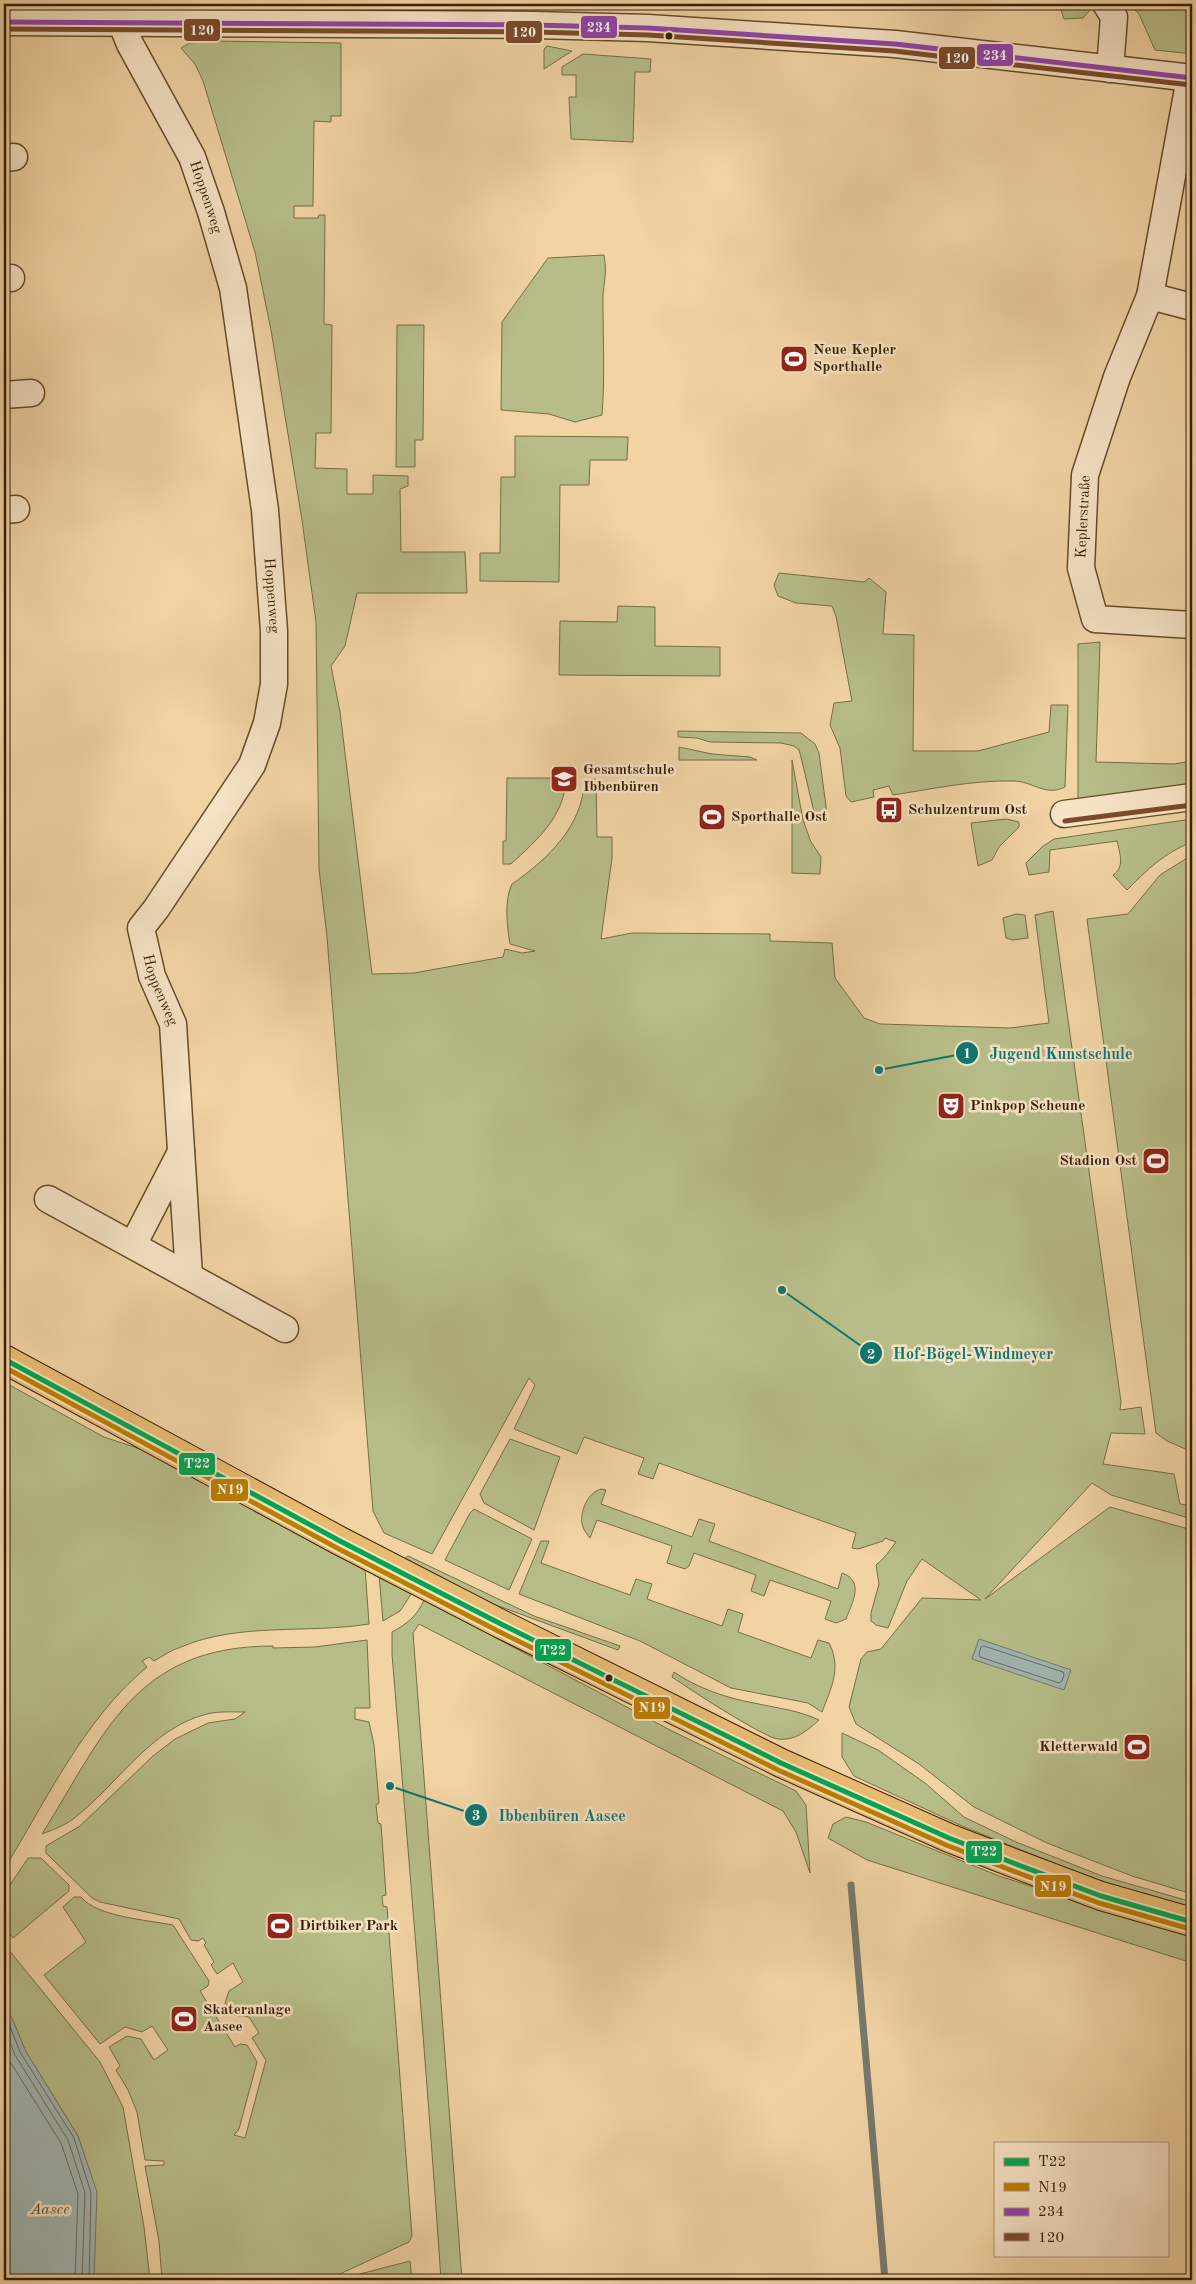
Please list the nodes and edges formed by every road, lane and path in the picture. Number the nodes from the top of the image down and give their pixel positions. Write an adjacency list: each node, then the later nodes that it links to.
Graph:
1 (1106, 4): 4 (street)
2 (4, 22): 3 (street)
3 (121, 22): 4 (street); 13 (street, Hoppenweg)
4 (1110, 69): 5 (street)
5 (1191, 78): 6 (street, Keplerstraße)
6 (1150, 296): 7 (street); 10 (street, Keplerstraße)
7 (1192, 307)
8 (31, 393): 9 (street)
9 (4, 395)
10 (1192, 625)
11 (1192, 798): 12 (street)
12 (1064, 814)
13 (181, 1152): 15 (street); 16 (street, Hoppenweg)
14 (48, 1199): 15 (street)
15 (133, 1245): 16 (street)
16 (189, 1276): 17 (street)
17 (285, 1329)
18 (4, 1359): 19 (main road)
19 (1192, 1922)

